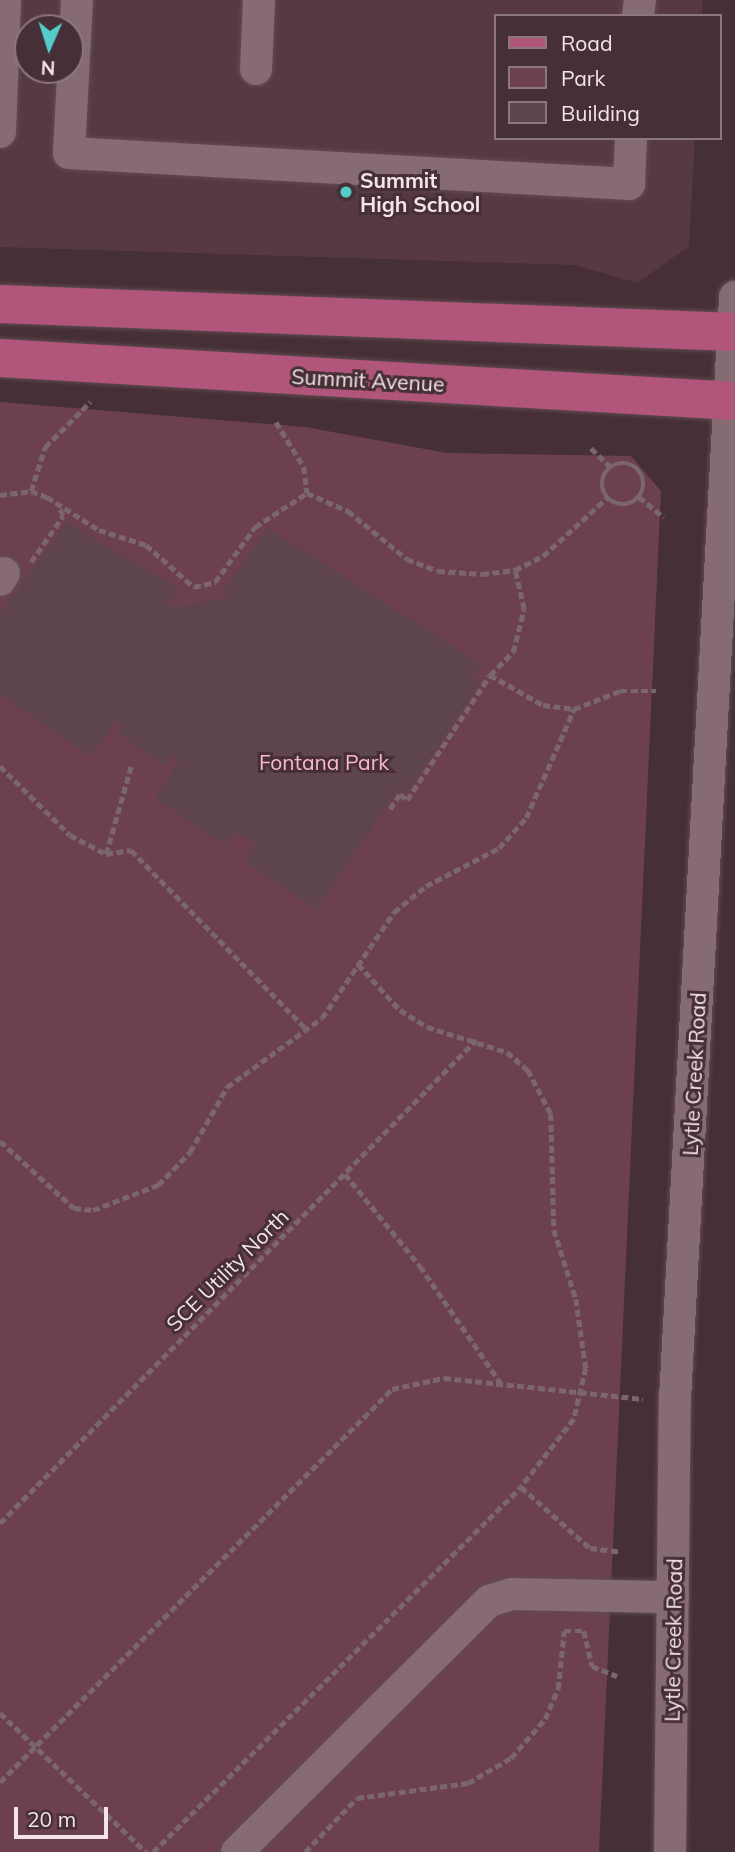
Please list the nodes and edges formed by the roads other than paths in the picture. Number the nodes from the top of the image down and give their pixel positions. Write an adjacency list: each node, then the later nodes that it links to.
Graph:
1 (5, 0): 3 (street)
2 (259, 0): 5 (street)
3 (14, 47)
4 (14, 67): 7 (street)
5 (256, 69)
6 (71, 84): 8 (street)
7 (0, 132)
8 (631, 140)
9 (0, 304): 10 (main road)
10 (734, 320): 12 (street, Lytle Creek Road)
11 (0, 358): 12 (main road, Summit Avenue)
12 (731, 401): 13 (street, Lytle Creek Road)
13 (673, 1597): 14 (street); 15 (street, Lytle Creek Road)
14 (237, 1852)
15 (670, 1852)

